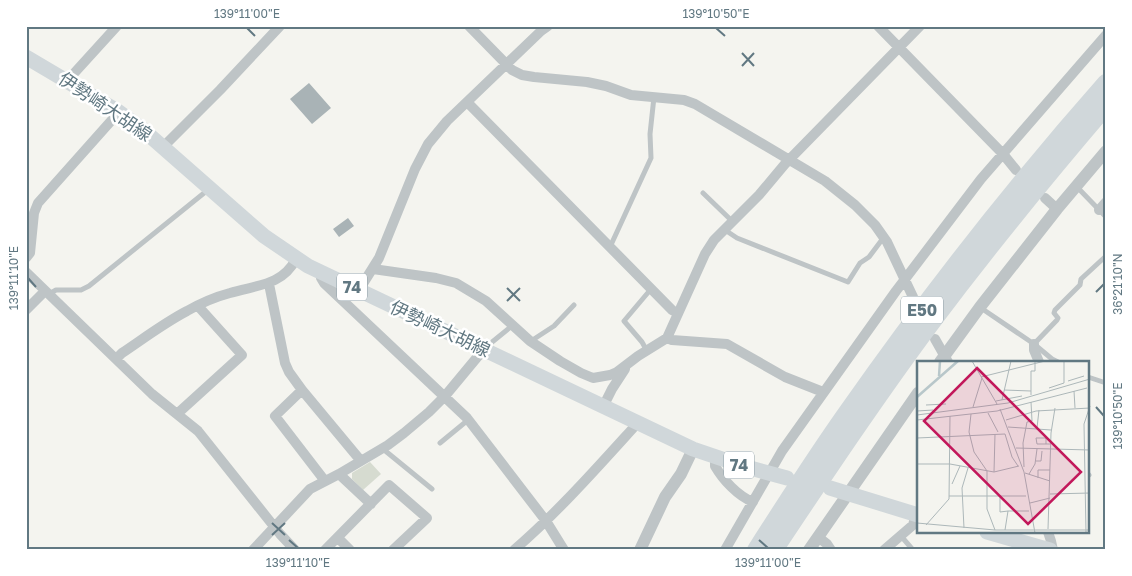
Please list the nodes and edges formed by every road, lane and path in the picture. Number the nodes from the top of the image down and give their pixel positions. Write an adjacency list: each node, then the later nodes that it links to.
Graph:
1 (117, 26): 11 (street)
2 (280, 26): 17 (street)
3 (469, 26): 10 (street)
4 (548, 26): 10 (street)
5 (878, 26): 8 (street)
6 (920, 26): 8 (street)
7 (1106, 35): 18 (street)
8 (899, 47): 18 (street); 20 (street)
9 (26, 57): 11 (main road, 伊勢崎大胡線 / 74)
10 (506, 64): 13 (street); 14 (street)
11 (67, 81): 16 (main road, 伊勢崎大胡線 / 74)
12 (1106, 83): 102 (highway, E50)
13 (654, 97): 20 (street); 31 (lane)
14 (467, 102): 31 (street); 35 (street)
15 (1106, 106): 103 (highway, E50)
16 (119, 112): 17 (main road, 伊勢崎大胡線 / 74); 33 (street)
17 (163, 147): 23 (main road, 伊勢崎大胡線 / 74)
18 (1003, 154): 21 (street); 38 (street)
19 (1104, 156): 22 (street)
20 (789, 160): 28 (street); 30 (street)
21 (1016, 170)
22 (1076, 186): 26 (street); 27 (lane)
23 (209, 188): 34 (main road, 伊勢崎大胡線 / 74); 42 (lane)
24 (703, 193): 28 (lane)
25 (1045, 198): 26 (street)
26 (1057, 209): 46 (street)
27 (1104, 210)
28 (733, 222): 29 (street)
29 (725, 230): 30 (lane); 48 (street)
30 (884, 237): 38 (street)
31 (610, 248): 40 (street)
32 (1106, 256): 53 (lane)
33 (26, 258)
34 (296, 259): 37 (main road, 伊勢崎大胡線 / 74); 39 (street)
35 (373, 269): 41 (street); 49 (street)
36 (26, 272): 42 (street)
37 (322, 273): 41 (main road, 伊勢崎大胡線 / 74); 66 (street)
38 (905, 279): 43 (street); 64 (street)
39 (270, 284): 44 (street); 63 (street)
40 (651, 289): 48 (street); 55 (lane)
41 (359, 290): 54 (main road, 伊勢崎大胡線 / 74)
42 (47, 292): 47 (street); 56 (street)
43 (913, 297)
44 (198, 306): 56 (street); 68 (street)
45 (574, 306): 52 (lane)
46 (980, 307): 53 (lane); 57 (street)
47 (26, 310)
48 (677, 313): 50 (street)
49 (513, 325): 52 (street); 54 (lane)
50 (667, 338): 55 (street); 64 (street)
51 (935, 339): 57 (street)
52 (530, 341): 60 (street)
53 (1034, 344): 58 (street); 59 (lane)
54 (484, 349): 66 (street); 67 (main road, 伊勢崎大胡線 / 74)
55 (648, 351): 60 (street)
56 (116, 359): 68 (street)
57 (944, 360)
58 (1038, 361)
59 (1056, 361)
60 (628, 364): 67 (street)
61 (1090, 378): 62 (lane)
62 (1106, 383)
63 (302, 390): 75 (street); 79 (street)
64 (823, 392): 76 (street)
65 (917, 394): 82 (street)
66 (445, 396): 69 (street); 72 (street)
67 (603, 407): 70 (main road, 伊勢崎大胡線 / 74)
68 (177, 414): 87 (street)
69 (468, 420): 71 (lane); 86 (street)
70 (636, 423): 73 (main road, 伊勢崎大胡線 / 74); 86 (street)
71 (440, 443)
72 (382, 448): 75 (street); 81 (lane)
73 (693, 449): 74 (main road, 伊勢崎大胡線 / 74); 100 (street)
74 (715, 457): 76 (main road, 伊勢崎大胡線 / 74); 83 (street)
75 (361, 461): 77 (street)
76 (769, 473): 78 (main road, 伊勢崎大胡線 / 74); 83 (street)
77 (339, 474): 79 (street); 84 (street)
78 (787, 478)
79 (325, 481): 87 (street)
80 (830, 488): 82 (main road)
81 (432, 489)
82 (849, 494): 85 (main road); 91 (street)
83 (753, 502): 101 (street)
84 (371, 504): 92 (street); 97 (street)
85 (917, 515): 90 (street)
86 (546, 522): 98 (street); 99 (street)
87 (275, 527): 93 (street); 94 (street)
88 (994, 534): 108 (main road)
89 (1049, 534): 108 (street)
90 (900, 536): 106 (street); 107 (lane)
91 (818, 537): 104 (street); 105 (street)
92 (338, 538): 95 (street); 96 (street)
93 (253, 550)
94 (295, 550)
95 (325, 550)
96 (350, 550)
97 (393, 550)
98 (514, 550)
99 (564, 550)
100 (640, 550)
101 (725, 550)
102 (756, 550)
103 (774, 550)
104 (809, 550)
105 (831, 550)
106 (884, 550)
107 (913, 550)
108 (1051, 550)

